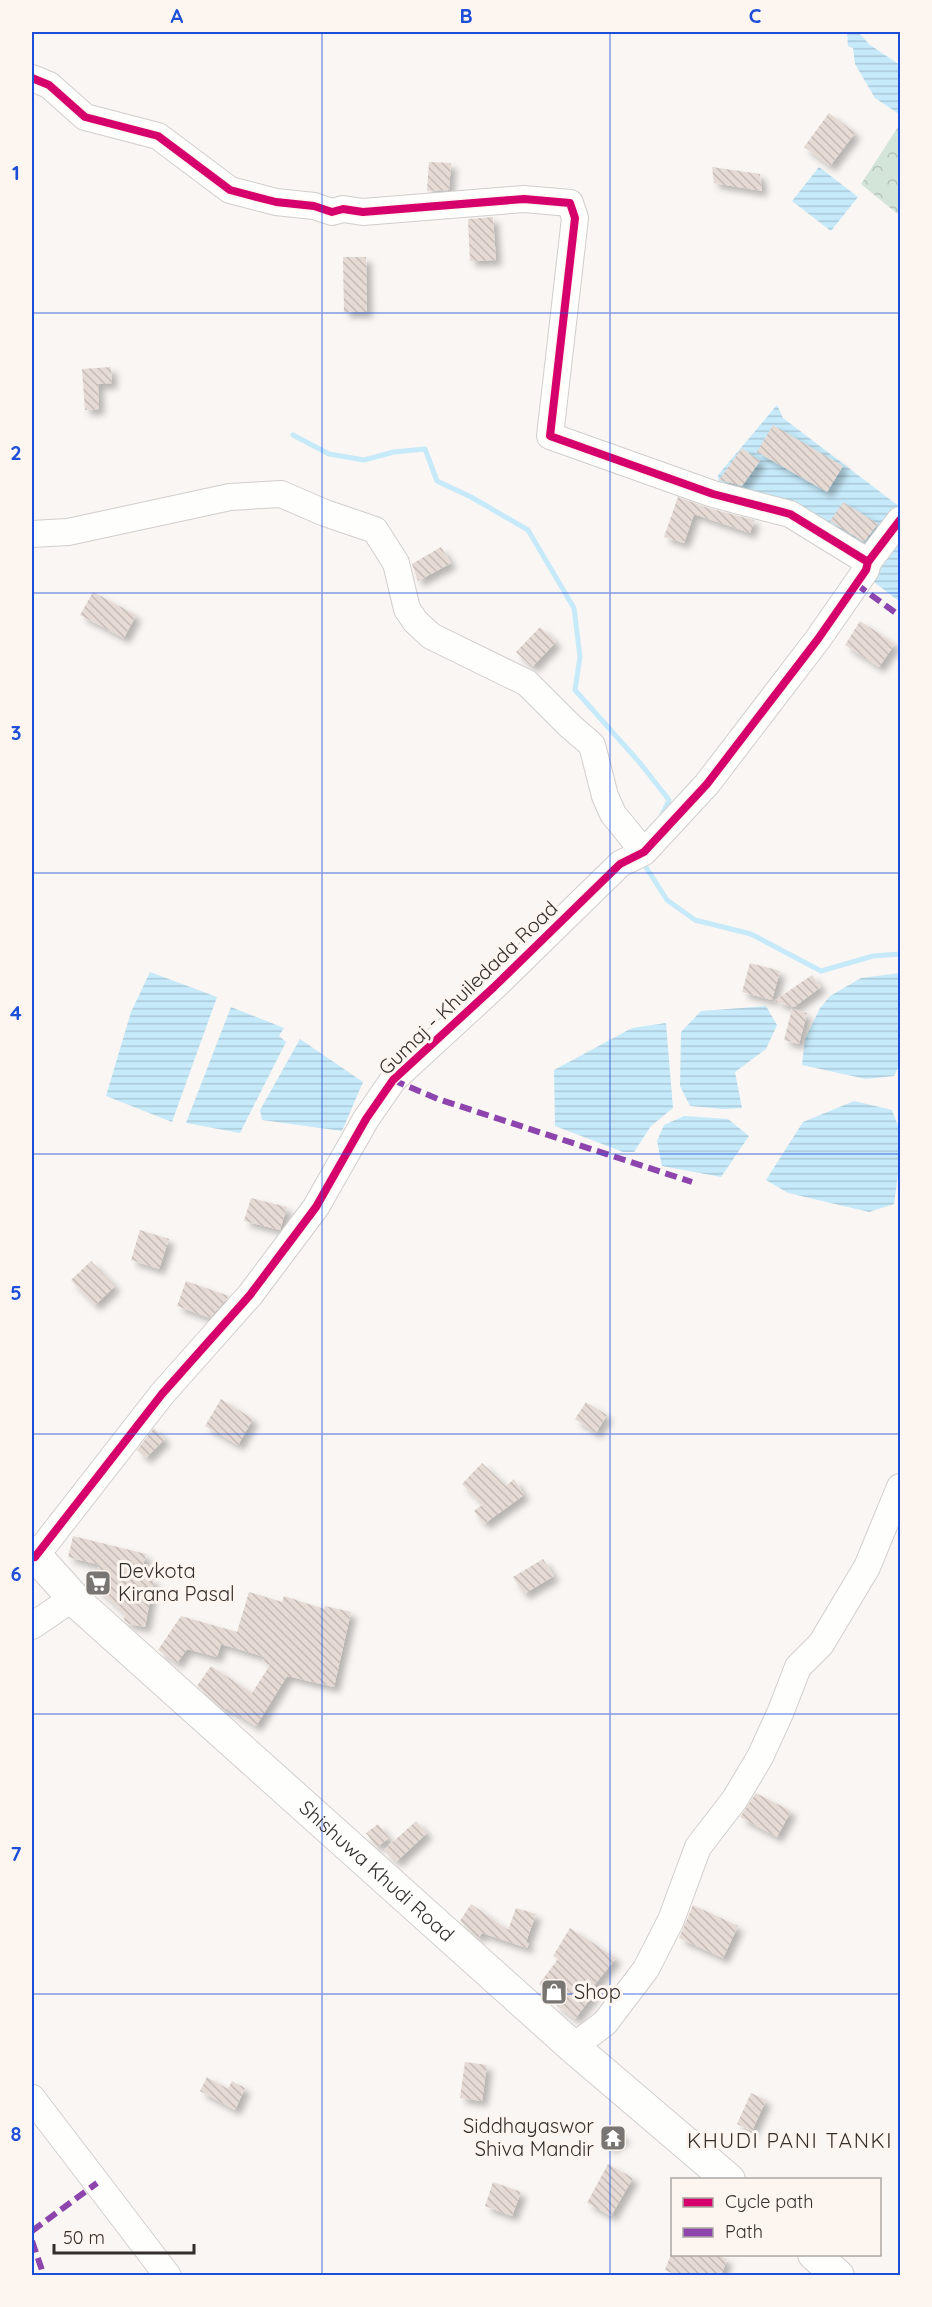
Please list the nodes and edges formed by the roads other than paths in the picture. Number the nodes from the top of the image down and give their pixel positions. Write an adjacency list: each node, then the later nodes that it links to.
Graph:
1 (32, 78): 4 (street)
2 (900, 520): 4 (street, Gumaj - Khuiledada Road)
3 (32, 534): 5 (street)
4 (868, 562): 5 (street, Gumaj - Khuiledada Road)
5 (644, 852): 7 (street, Gumaj - Khuiledada Road)
6 (900, 1487): 10 (street)
7 (33, 1555): 8 (main road, Shishuwa Khudi Road)
8 (73, 1598): 9 (street); 10 (main road, Shishuwa Khudi Road)
9 (32, 1626)
10 (573, 2048): 12 (main road, Shishuwa Khudi Road)
11 (32, 2098): 13 (street)
12 (727, 2178)
13 (168, 2276)

